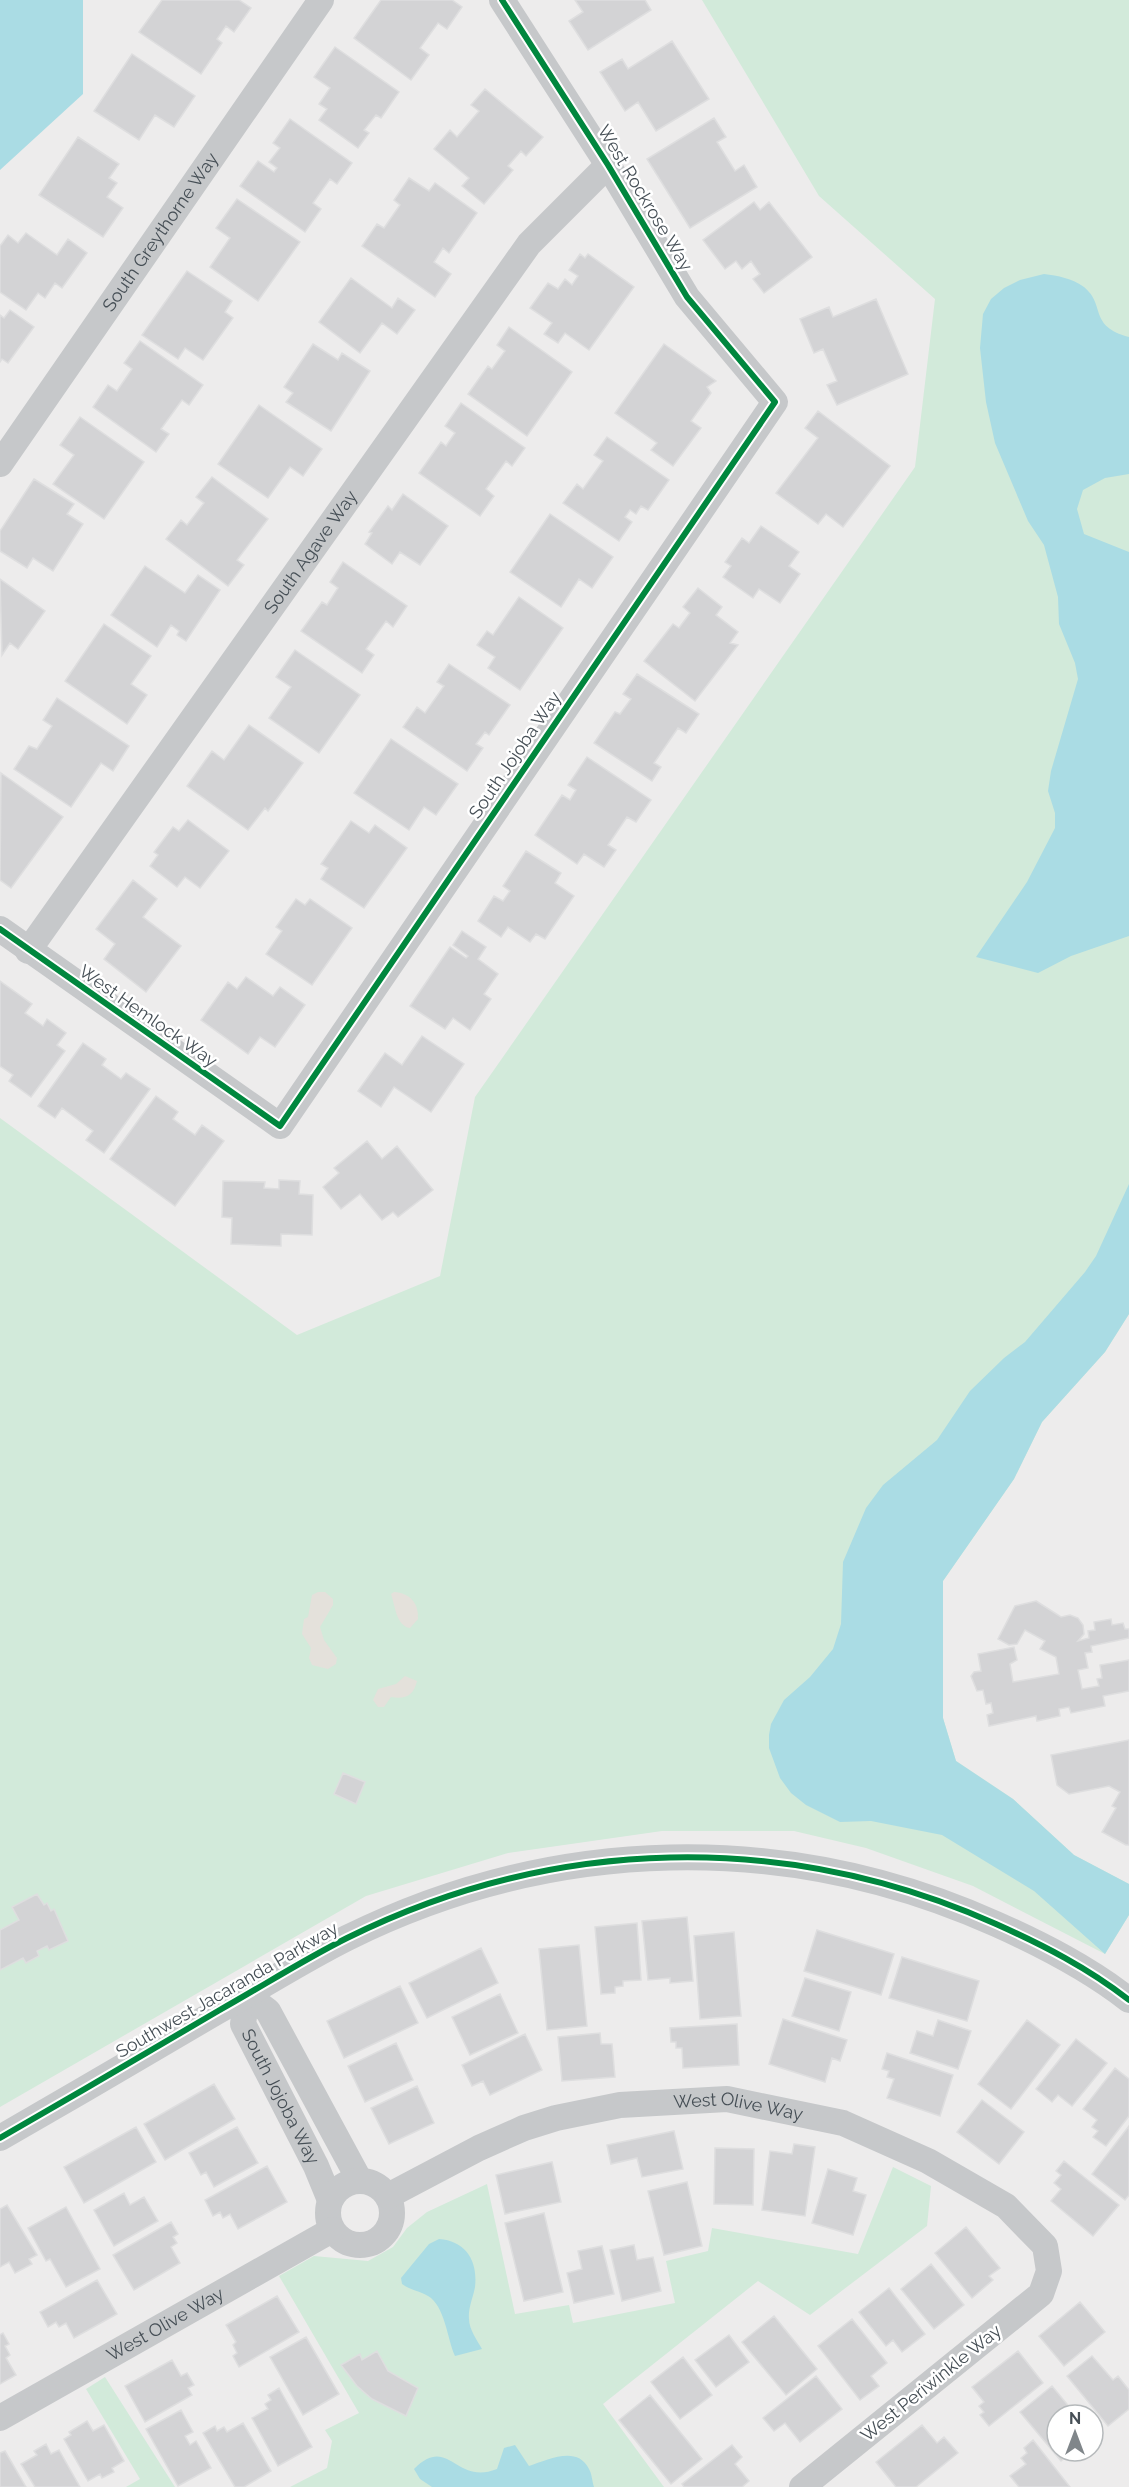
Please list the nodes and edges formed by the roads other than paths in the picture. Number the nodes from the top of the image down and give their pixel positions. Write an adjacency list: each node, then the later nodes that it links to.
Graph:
1 (321, 0): 5 (street, South Greythorne Way)
2 (502, 0): 3 (street, West Rockrose Way)
3 (608, 165): 4 (street, West Rockrose Way); 7 (street, South Agave Way)
4 (775, 402): 8 (street, South Jojoba Way)
5 (0, 464)
6 (0, 929): 7 (street, West Hemlock Way)
7 (28, 951): 8 (street, West Hemlock Way)
8 (280, 1126)
9 (247, 1995): 10 (street, Southwest Jacaranda Parkway); 11 (street, Southwest Jacaranda Parkway); 12 (street, South Jojoba Way); 14 (street, South Jojoba Way)
10 (1129, 2000)
11 (0, 2138)
12 (360, 2181): 13 (street); 14 (street)
13 (388, 2196): 15 (street); 16 (street, West Olive Way)
14 (330, 2200): 15 (street)
15 (332, 2230): 17 (street, West Olive Way)
16 (1049, 2271): 18 (street, West Periwinkle Way)
17 (0, 2418)
18 (802, 2487)

